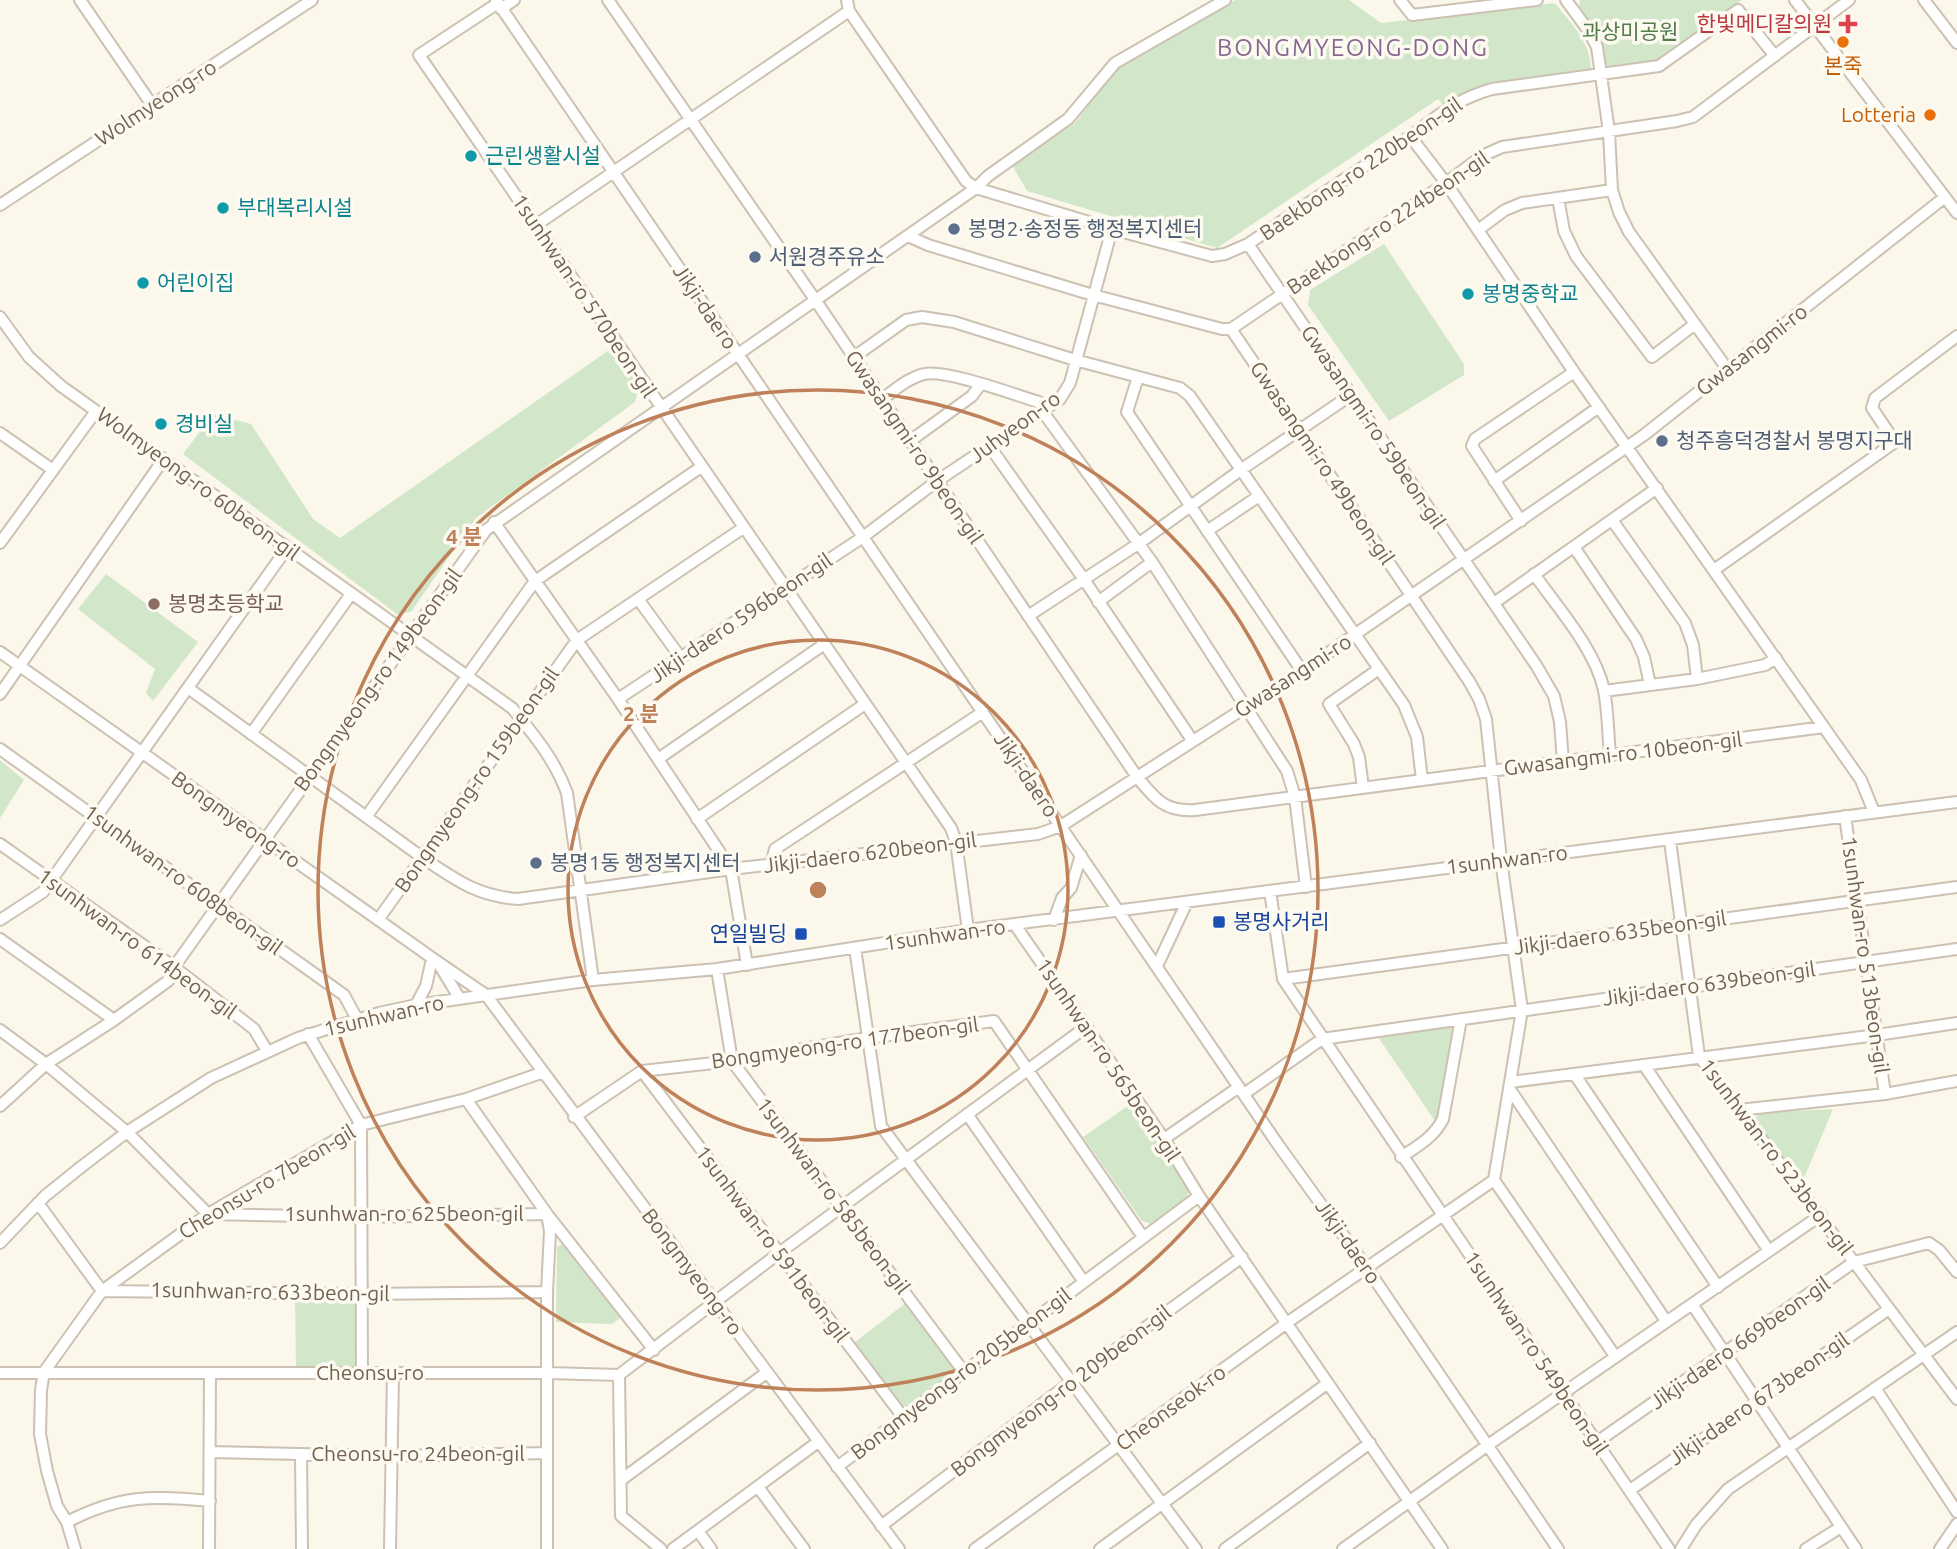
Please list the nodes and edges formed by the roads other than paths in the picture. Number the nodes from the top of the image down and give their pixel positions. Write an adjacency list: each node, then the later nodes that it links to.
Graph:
1 (80, 0): 19 (street)
2 (312, 0): 19 (street, Wolmyeong-ro)
3 (514, 0): 13 (street)
4 (608, 0): 20 (street, Gwasangmi-ro 9beon-gil)
5 (1226, 0): 25 (street, Bongmyeong-ro 149beon-gil)
6 (1400, 0): 12 (street)
7 (1537, 0): 12 (street)
8 (1566, 0): 18 (street)
9 (1795, 0): 15 (street)
10 (1849, 0): 15 (street, Baekbong-ro 224beon-gil)
11 (1924, 0): 16 (street)
12 (1483, 3)
13 (498, 4): 23 (street, Jikji-daero); 31 (street, 1sunhwan-ro 570beon-gil)
14 (848, 5): 20 (street); 25 (street)
15 (1815, 26): 17 (street, Baekbong-ro 224beon-gil); 27 (street)
16 (1957, 43)
17 (1775, 56): 18 (street, Baekbong-ro 220beon-gil); 21 (street, Baekbong-ro 224beon-gil)
18 (1602, 74): 21 (street); 22 (street, Baekbong-ro 220beon-gil)
19 (152, 105): 29 (street, Wolmyeong-ro)
20 (690, 118): 23 (street); 38 (street, Gwasangmi-ro 9beon-gil)
21 (1609, 132): 24 (street, Baekbong-ro 224beon-gil); 26 (street)
22 (1410, 136): 24 (street); 35 (street, Baekbong-ro 220beon-gil)
23 (614, 173): 31 (street); 45 (street, Jikji-daero)
24 (1446, 183): 33 (street); 37 (street, Baekbong-ro 224beon-gil)
25 (976, 188): 32 (street, Baekbong-ro 220beon-gil); 34 (street, Bongmyeong-ro 149beon-gil)
26 (1612, 190): 28 (street); 40 (street)
27 (1945, 197): 30 (street); 48 (street, Gwasangmi-ro)
28 (1558, 198): 33 (street); 40 (street)
29 (0, 205)
30 (1957, 213)
31 (536, 225): 55 (street, 1sunhwan-ro 570beon-gil)
32 (1112, 229): 35 (street, Baekbong-ro 220beon-gil); 36 (street, Juhyeon-ro)
33 (1478, 230): 49 (street)
34 (908, 236): 36 (street); 38 (street, Bongmyeong-ro 149beon-gil)
35 (1248, 244): 37 (street, Gwasangmi-ro 59beon-gil)
36 (1093, 295): 41 (street); 47 (street, Juhyeon-ro)
37 (1282, 295): 41 (street, Baekbong-ro 224beon-gil); 52 (street, Gwasangmi-ro 59beon-gil)
38 (816, 301): 45 (street, Bongmyeong-ro 149beon-gil); 46 (street, Gwasangmi-ro 9beon-gil)
39 (0, 317): 42 (street, Wolmyeong-ro 60beon-gil)
40 (1695, 324): 48 (street)
41 (1231, 329): 58 (street, Gwasangmi-ro 49beon-gil)
42 (10, 332): 44 (street); 56 (street, Wolmyeong-ro 60beon-gil)
43 (1957, 336): 84 (street)
44 (0, 340)
45 (738, 355): 55 (street, Bongmyeong-ro 149beon-gil); 78 (street, Jikji-daero)
46 (854, 358): 47 (street); 53 (street, Gwasangmi-ro 9beon-gil)
47 (1075, 360): 50 (street); 57 (street, Juhyeon-ro)
48 (1728, 370): 61 (street, Gwasangmi-ro)
49 (1574, 372): 54 (street); 68 (street)
50 (1138, 377): 65 (street); 71 (street)
51 (981, 385): 53 (street); 57 (street); 60 (street)
52 (1351, 395): 58 (street); 82 (street, Gwasangmi-ro 59beon-gil)
53 (882, 399): 60 (street, Gwasangmi-ro 9beon-gil)
54 (1599, 407): 61 (street); 68 (street)
55 (660, 408): 64 (street, 1sunhwan-ro 570beon-gil); 74 (street, Bongmyeong-ro 149beon-gil)
56 (96, 411): 63 (street, Wolmyeong-ro 60beon-gil); 66 (street)
57 (1043, 412): 62 (street, Juhyeon-ro); 79 (street)
58 (1299, 430): 65 (street); 90 (street, Gwasangmi-ro 49beon-gil)
59 (0, 433): 66 (street)
60 (910, 441): 67 (street, Gwasangmi-ro 9beon-gil)
61 (1628, 446): 69 (street); 73 (street, Gwasangmi-ro)
62 (990, 447): 67 (street, Juhyeon-ro); 86 (street)
63 (163, 460): 81 (street, Wolmyeong-ro 60beon-gil); 102 (street)
64 (701, 467): 75 (street, 1sunhwan-ro 570beon-gil); 87 (street)
65 (1242, 468): 70 (street); 71 (street)
66 (53, 470): 77 (street)
67 (937, 481): 78 (street, Juhyeon-ro); 94 (street, Gwasangmi-ro 9beon-gil)
68 (1494, 481): 73 (street)
69 (1657, 488): 72 (street); 84 (street)
70 (1259, 496): 76 (street); 95 (street)
71 (1191, 505): 76 (street); 79 (street)
72 (1612, 520): 80 (street); 106 (street)
73 (1521, 521): 82 (street, Gwasangmi-ro)
74 (494, 522): 87 (street); 96 (street, Bongmyeong-ro 149beon-gil)
75 (743, 528): 88 (street, 1sunhwan-ro 570beon-gil); 91 (street)
76 (1207, 531): 104 (street)
77 (2, 537)
78 (863, 537): 88 (street, Jikji-daero 596beon-gil); 114 (street, Jikji-daero)
79 (1138, 544): 83 (street); 86 (street)
80 (1573, 547): 85 (street); 107 (street)
81 (287, 548): 89 (street, Wolmyeong-ro 60beon-gil); 108 (street)
82 (1464, 560): 90 (street, Gwasangmi-ro); 93 (street, Gwasangmi-ro 59beon-gil)
83 (1152, 562): 92 (street); 113 (street)
84 (1714, 569): 100 (street)
85 (1534, 574): 93 (street); 109 (street)
86 (1083, 578): 92 (street); 94 (street)
87 (535, 581): 97 (street); 105 (street)
88 (785, 590): 98 (street, 1sunhwan-ro 570beon-gil); 101 (street, Jikji-daero 596beon-gil)
89 (351, 594): 96 (street, Wolmyeong-ro 60beon-gil); 117 (street)
90 (1412, 597): 95 (street, Gwasangmi-ro); 125 (street, Gwasangmi-ro 49beon-gil)
91 (638, 599): 97 (street); 101 (street)
92 (1098, 602): 118 (street)
93 (1494, 603): 123 (street, Gwasangmi-ro 59beon-gil)
94 (1028, 616): 127 (street, Gwasangmi-ro 9beon-gil)
95 (1354, 635): 103 (street); 104 (street, Gwasangmi-ro)
96 (410, 636): 105 (street, Wolmyeong-ro 60beon-gil); 126 (street, Bongmyeong-ro 149beon-gil)
97 (577, 640): 111 (street); 115 (street, Bongmyeong-ro 159beon-gil)
98 (823, 645): 112 (street, 1sunhwan-ro 570beon-gil); 122 (street)
99 (0, 652): 102 (street, Bongmyeong-ro)
100 (1776, 657): 106 (street); 116 (street)
101 (681, 658): 111 (street, Jikji-daero 596beon-gil)
102 (19, 666): 110 (street); 120 (street, Bongmyeong-ro)
103 (1379, 669): 128 (street); 129 (street)
104 (1302, 671): 113 (street, Gwasangmi-ro)
105 (466, 676): 115 (street, Wolmyeong-ro 60beon-gil); 134 (street)
106 (1697, 679): 107 (street)
107 (1650, 685): 109 (street)
108 (188, 688): 117 (street, Jikji-daero 620beon-gil); 120 (street)
109 (1604, 691): 121 (street)
110 (0, 694)
111 (618, 699): 122 (street)
112 (865, 704): 124 (street, 1sunhwan-ro 570beon-gil); 136 (street)
113 (1245, 709): 118 (street, Gwasangmi-ro); 130 (street)
114 (983, 712): 124 (street); 137 (street, Jikji-daero)
115 (521, 718): 143 (street, Bongmyeong-ro 159beon-gil); 150 (street, Wolmyeong-ro 60beon-gil)
116 (1824, 727): 121 (street, Gwasangmi-ro 10beon-gil); 132 (street)
117 (251, 734): 126 (street, Jikji-daero 620beon-gil)
118 (1192, 740): 127 (street, Gwasangmi-ro)
119 (0, 749): 135 (street, 1sunhwan-ro 608beon-gil)
120 (142, 753): 135 (street); 138 (street, Bongmyeong-ro)
121 (1610, 755): 123 (street, Gwasangmi-ro 10beon-gil)
122 (658, 759): 136 (street)
123 (1563, 761): 125 (street, Gwasangmi-ro 10beon-gil)
124 (905, 762): 140 (street, 1sunhwan-ro 570beon-gil); 145 (street)
125 (1491, 771): 128 (street, Gwasangmi-ro 10beon-gil); 144 (street, Gwasangmi-ro 49beon-gil)
126 (309, 776): 134 (street, Jikji-daero 620beon-gil); 138 (street, Bongmyeong-ro 149beon-gil)
127 (1137, 777): 130 (street, Gwasangmi-ro 10beon-gil); 137 (street, Gwasangmi-ro)
128 (1422, 780): 129 (street, Gwasangmi-ro 10beon-gil)
129 (1363, 788): 130 (street, Gwasangmi-ro 10beon-gil)
130 (1295, 797): 148 (street)
131 (1957, 802): 132 (street, 1sunhwan-ro)
132 (1874, 812): 133 (street, 1sunhwan-ro)
133 (1845, 816): 139 (street, 1sunhwan-ro); 152 (street, 1sunhwan-ro 513beon-gil)
134 (366, 817): 143 (street, Jikji-daero 620beon-gil)
135 (96, 818): 147 (street); 154 (street, 1sunhwan-ro 608beon-gil)
136 (697, 819): 146 (street)
137 (1061, 827): 140 (street, Jikji-daero 620beon-gil); 142 (street, Jikji-daero)
138 (265, 840): 154 (street, Bongmyeong-ro 149beon-gil); 157 (street, Bongmyeong-ro)
139 (1670, 841): 144 (street, 1sunhwan-ro); 160 (street, 1sunhwan-ro 523beon-gil)
140 (956, 842): 145 (street, Jikji-daero 620beon-gil); 161 (street, 1sunhwan-ro 570beon-gil)
141 (0, 844): 147 (street, 1sunhwan-ro 614beon-gil)
142 (1081, 855): 155 (street, Jikji-daero); 158 (street)
143 (423, 858): 150 (street, Jikji-daero 620beon-gil); 157 (street, Bongmyeong-ro 159beon-gil)
144 (1501, 860): 148 (street, 1sunhwan-ro); 164 (street, Gwasangmi-ro 49beon-gil)
145 (771, 864): 146 (street, Jikji-daero 620beon-gil)
146 (731, 869): 150 (street, Jikji-daero 620beon-gil); 168 (street)
147 (50, 880): 156 (street); 170 (street, 1sunhwan-ro 614beon-gil)
148 (1306, 887): 151 (street, 1sunhwan-ro)
149 (1957, 887): 152 (street, Jikji-daero 635beon-gil)
150 (582, 891): 173 (street, Wolmyeong-ro 60beon-gil)
151 (1270, 891): 153 (street, 1sunhwan-ro); 172 (street, 1sunhwan-ro 549beon-gil)
152 (1857, 899): 160 (street, Jikji-daero 635beon-gil); 167 (street, 1sunhwan-ro 513beon-gil)
153 (1188, 902): 155 (street, 1sunhwan-ro); 169 (street)
154 (218, 905): 170 (street, Bongmyeong-ro 149beon-gil); 179 (street, 1sunhwan-ro 608beon-gil)
155 (1119, 911): 158 (street, 1sunhwan-ro); 169 (street, Jikji-daero)
156 (0, 920)
157 (378, 920): 166 (street, Bongmyeong-ro)
158 (1054, 920): 159 (street, 1sunhwan-ro)
159 (1015, 925): 161 (street, 1sunhwan-ro); 183 (street, 1sunhwan-ro 565beon-gil)
160 (1682, 925): 164 (street, Jikji-daero 635beon-gil); 174 (street, 1sunhwan-ro 523beon-gil)
161 (968, 930): 163 (street, 1sunhwan-ro)
162 (0, 939): 181 (street)
163 (855, 948): 168 (street, 1sunhwan-ro); 187 (street)
164 (1514, 948): 172 (street, Jikji-daero 635beon-gil); 178 (street, Gwasangmi-ro 49beon-gil)
165 (1957, 949): 167 (street, Jikji-daero 639beon-gil)
166 (427, 955): 175 (street); 176 (street, Bongmyeong-ro); 177 (street)
167 (1866, 963): 174 (street, Jikji-daero 639beon-gil); 186 (street, 1sunhwan-ro 513beon-gil)
168 (747, 965): 171 (street, 1sunhwan-ro)
169 (1157, 966): 200 (street, Jikji-daero)
170 (174, 967): 181 (street, Bongmyeong-ro 149beon-gil); 189 (street, 1sunhwan-ro 614beon-gil)
171 (717, 970): 173 (street, 1sunhwan-ro); 191 (street, 1sunhwan-ro 585beon-gil)
172 (1283, 979): 188 (street, 1sunhwan-ro 549beon-gil)
173 (593, 980): 175 (street, 1sunhwan-ro)
174 (1689, 987): 178 (street, Jikji-daero 639beon-gil); 190 (street, 1sunhwan-ro 523beon-gil)
175 (486, 995): 176 (street, 1sunhwan-ro); 196 (street, Bongmyeong-ro)
176 (460, 999): 177 (street, 1sunhwan-ro)
177 (416, 1005): 179 (street, 1sunhwan-ro)
178 (1522, 1010): 180 (street, Jikji-daero 639beon-gil); 199 (street, Gwasangmi-ro 49beon-gil)
179 (357, 1018): 185 (street, 1sunhwan-ro)
180 (1461, 1019): 188 (street, Jikji-daero 639beon-gil); 210 (street)
181 (114, 1020): 192 (street, Bongmyeong-ro 149beon-gil)
182 (1957, 1023): 186 (street)
183 (1086, 1027): 195 (street); 209 (street, 1sunhwan-ro 565beon-gil)
184 (0, 1030): 192 (street)
185 (308, 1034): 189 (street, 1sunhwan-ro); 207 (street)
186 (1877, 1035): 190 (street); 201 (street, 1sunhwan-ro 513beon-gil)
187 (868, 1038): 191 (street, Bongmyeong-ro 177beon-gil); 195 (street, Bongmyeong-ro 177beon-gil); 211 (street)
188 (1322, 1039): 200 (street, Jikji-daero 639beon-gil); 210 (street, 1sunhwan-ro 549beon-gil)
189 (267, 1051): 208 (street, 1sunhwan-ro)
190 (1699, 1056): 193 (street); 204 (street, 1sunhwan-ro 523beon-gil)
191 (732, 1061): 194 (street, Bongmyeong-ro 177beon-gil); 215 (street, 1sunhwan-ro 585beon-gil)
192 (46, 1064): 203 (street, Bongmyeong-ro 149beon-gil); 208 (street)
193 (1644, 1065): 197 (street); 223 (street)
194 (642, 1070): 206 (street, Bongmyeong-ro 177beon-gil); 224 (street, 1sunhwan-ro 591beon-gil)
195 (1028, 1070): 205 (street); 221 (street, Bongmyeong-ro 177beon-gil)
196 (541, 1073): 202 (street, Cheonsu-ro 7beon-gil); 206 (street, Bongmyeong-ro)
197 (1575, 1075): 199 (street); 230 (street)
198 (1957, 1081): 201 (street)
199 (1510, 1085): 212 (street, Gwasangmi-ro 49beon-gil); 237 (street)
200 (1241, 1090): 209 (street, Jikji-daero 639beon-gil); 227 (street, Jikji-daero)
201 (1885, 1094): 204 (street)
202 (466, 1099): 207 (street, Cheonsu-ro 7beon-gil); 217 (street)
203 (0, 1106)
204 (1740, 1110): 219 (street, 1sunhwan-ro 523beon-gil)
205 (967, 1114): 211 (street); 229 (street, Bongmyeong-ro 205beon-gil)
206 (575, 1117): 234 (street, Bongmyeong-ro)
207 (361, 1125): 216 (street, Cheonsu-ro 7beon-gil); 220 (street)
208 (127, 1132): 214 (street, 1sunhwan-ro); 216 (street)
209 (1164, 1139): 213 (street, 1sunhwan-ro 565beon-gil)
210 (1401, 1157): 218 (street, 1sunhwan-ro 549beon-gil)
211 (905, 1160): 215 (street); 239 (street)
212 (1494, 1180): 218 (street, Cheonseok-ro); 244 (street)
213 (1199, 1196): 221 (street, Bongmyeong-ro 205beon-gil); 225 (street, 1sunhwan-ro 565beon-gil)
214 (38, 1203): 222 (street, 1sunhwan-ro); 231 (street)
215 (842, 1206): 224 (street); 246 (street, 1sunhwan-ro 585beon-gil)
216 (208, 1214): 220 (street, 1sunhwan-ro 625beon-gil); 231 (street, Cheonsu-ro 7beon-gil)
217 (547, 1214): 220 (street, 1sunhwan-ro 625beon-gil); 232 (street); 241 (street)
218 (1441, 1215): 227 (street, Cheonseok-ro); 257 (street, 1sunhwan-ro 549beon-gil)
219 (1821, 1215): 223 (street); 226 (street, 1sunhwan-ro 523beon-gil)
220 (360, 1217): 233 (street)
221 (1143, 1237): 229 (street, Bongmyeong-ro 205beon-gil)
222 (0, 1243)
223 (1769, 1251): 230 (street)
224 (779, 1254): 234 (street); 260 (street, 1sunhwan-ro 591beon-gil)
225 (1242, 1257): 238 (street, 1sunhwan-ro 565beon-gil); 254 (street, Bongmyeong-ro 209beon-gil)
226 (1854, 1262): 228 (street, Jikji-daero 669beon-gil); 236 (street, 1sunhwan-ro 523beon-gil); 242 (street, Jikji-daero 669beon-gil)
227 (1367, 1268): 238 (street, Cheonseok-ro); 264 (street, Jikji-daero)
228 (1957, 1272)
229 (1084, 1282): 239 (street, Bongmyeong-ro 205beon-gil)
230 (1718, 1287): 235 (street)
231 (102, 1291): 233 (street, 1sunhwan-ro 633beon-gil); 245 (street, Cheonsu-ro 7beon-gil)
232 (547, 1292): 233 (street, 1sunhwan-ro 633beon-gil); 250 (street)
233 (360, 1294): 249 (street)
234 (715, 1302): 241 (street); 251 (street, Bongmyeong-ro)
235 (1692, 1304): 237 (street); 242 (street)
236 (1889, 1309): 243 (street, 1sunhwan-ro 523beon-gil); 258 (street, Jikji-daero 673beon-gil)
237 (1666, 1321): 244 (street)
238 (1288, 1322): 255 (street, 1sunhwan-ro 565beon-gil); 265 (street, Cheonseok-ro)
239 (1028, 1326): 246 (street, Bongmyeong-ro 205beon-gil); 254 (street)
240 (1957, 1332): 243 (street)
241 (654, 1350): 253 (street)
242 (1726, 1354): 258 (street); 262 (street, Jikji-daero 669beon-gil)
243 (1924, 1355): 256 (street); 259 (street, 1sunhwan-ro 523beon-gil)
244 (1615, 1356): 257 (street)
245 (44, 1372): 247 (street, Cheonsu-ro); 248 (street, Cheonsu-ro); 279 (street)
246 (964, 1372): 260 (street, Bongmyeong-ro 205beon-gil)
247 (0, 1373)
248 (210, 1373): 249 (street, Cheonsu-ro); 267 (street)
249 (362, 1373): 252 (street, Cheonsu-ro)
250 (548, 1373): 252 (street, Cheonsu-ro); 253 (street, Cheonsu-ro); 268 (street)
251 (766, 1373): 261 (street, Bongmyeong-ro); 272 (street)
252 (393, 1374): 270 (street)
253 (619, 1375): 272 (street)
254 (1071, 1382): 265 (street); 281 (street, Bongmyeong-ro 209beon-gil)
255 (1328, 1383): 263 (street, 1sunhwan-ro 565beon-gil); 277 (street)
256 (1875, 1388): 266 (street); 278 (street)
257 (1563, 1392): 262 (street, 1sunhwan-ro 549beon-gil); 264 (street)
258 (1757, 1399): 266 (street); 274 (street, Jikji-daero 673beon-gil)
259 (1957, 1399)
260 (903, 1417): 271 (street, Bongmyeong-ro 205beon-gil)
261 (818, 1442): 271 (street, Bongmyeong-ro); 273 (street)
262 (1597, 1442): 274 (street, 1sunhwan-ro 549beon-gil)
263 (1370, 1443): 275 (street, 1sunhwan-ro 565beon-gil); 299 (street)
264 (1488, 1444): 275 (street); 302 (street, Jikji-daero)
265 (1119, 1446): 277 (street); 284 (street, Cheonseok-ro)
266 (1789, 1447): 282 (street); 304 (street)
267 (210, 1452): 269 (street); 276 (street)
268 (547, 1453): 270 (street, Cheonsu-ro 24beon-gil); 289 (street)
269 (301, 1454): 270 (street, Cheonsu-ro 24beon-gil); 287 (street, Cheonsu-ro 24beon-gil)
270 (392, 1456): 288 (street)
271 (837, 1467): 281 (street, Bongmyeong-ro)
272 (621, 1480): 290 (street)
273 (758, 1488): 283 (street); 293 (street)
274 (1630, 1490): 303 (street, 1sunhwan-ro 549beon-gil)
275 (1409, 1500): 300 (street); 301 (street, 1sunhwan-ro 565beon-gil)
276 (210, 1501): 279 (street); 286 (street)
277 (1163, 1505): 297 (street); 298 (street)
278 (1957, 1512)
279 (67, 1522): 285 (street)
280 (1957, 1524): 307 (street)
281 (881, 1526): 294 (street, Bongmyeong-ro)
282 (1841, 1527): 305 (street); 306 (street)
283 (698, 1531): 291 (street); 292 (street)
284 (990, 1538): 295 (street, Cheonseok-ro); 296 (street)
285 (75, 1549)
286 (209, 1549)
287 (302, 1549)
288 (390, 1549)
289 (547, 1549)
290 (661, 1549)
291 (673, 1549)
292 (711, 1549)
293 (804, 1549)
294 (899, 1549)
295 (975, 1549)
296 (997, 1549)
297 (1100, 1549)
298 (1196, 1549)
299 (1225, 1549)
300 (1343, 1549)
301 (1442, 1549)
302 (1558, 1549)
303 (1670, 1549)
304 (1682, 1549)
305 (1806, 1549)
306 (1856, 1549)
307 (1940, 1549)

